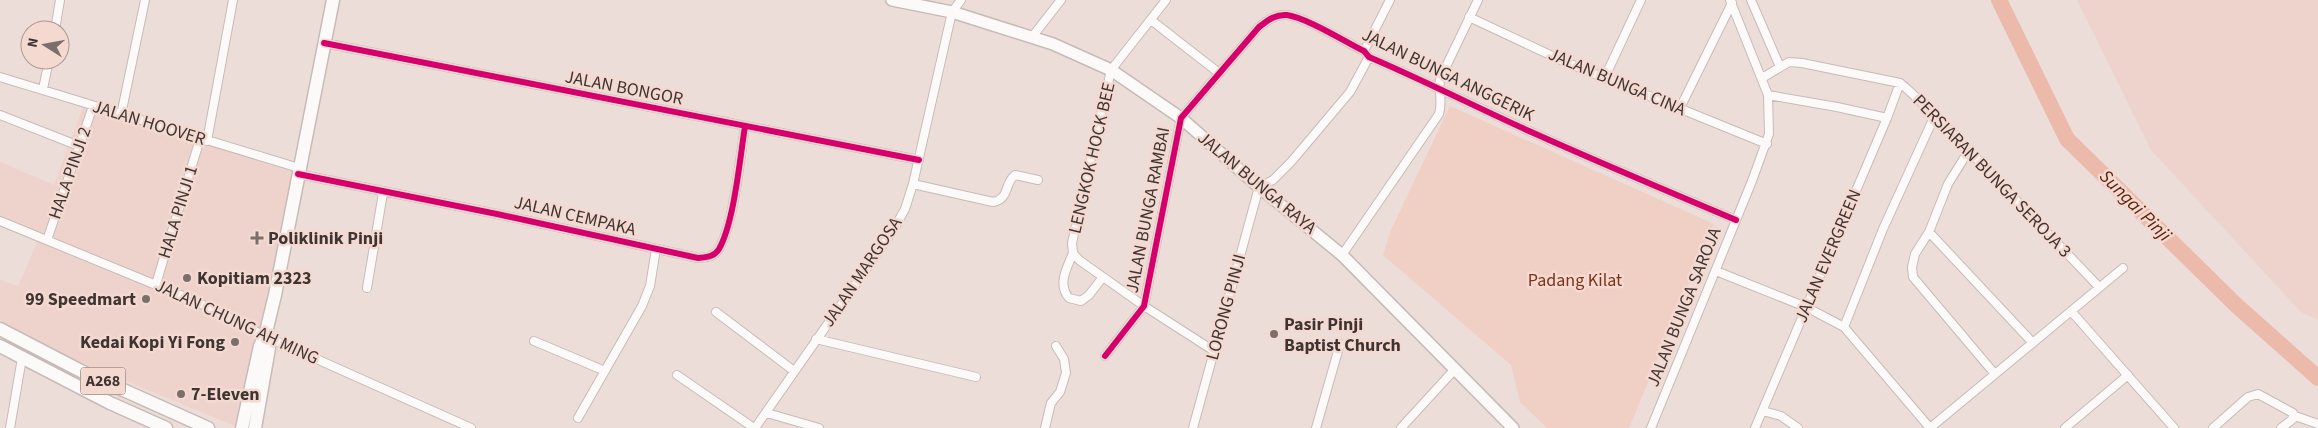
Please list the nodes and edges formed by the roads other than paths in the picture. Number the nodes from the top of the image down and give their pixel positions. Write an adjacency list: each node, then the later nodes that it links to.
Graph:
1 (60, 0): 16 (street)
2 (145, 0): 36 (street)
3 (234, 0): 41 (street, HALA PINJI 1)
4 (333, 0): 19 (main road)
5 (892, 0): 14 (main road, JALAN BUNGA RAYA)
6 (961, 0): 14 (street)
7 (1061, 0): 18 (street)
8 (1166, 0): 17 (street)
9 (1390, 0): 20 (street)
10 (1478, 0): 15 (street)
11 (1641, 0): 28 (street)
12 (1751, 0): 22 (street)
13 (1731, 2): 27 (street, JALAN BUNGA SAROJA); 34 (street)
14 (952, 12): 18 (main road, JALAN BUNGA RAYA); 45 (street, JALAN MARGOSA)
15 (1469, 17): 28 (street, JALAN BUNGA CINA); 30 (street)
16 (57, 20)
17 (1151, 20): 24 (street); 25 (street)
18 (1032, 37): 24 (main road, JALAN BUNGA RAYA)
19 (324, 43): 40 (street, JALAN BONGOR); 46 (main road)
20 (1364, 51): 21 (street, JALAN BUNGA ANGGERIK); 25 (street, JALAN BUNGA ANGGERIK)
21 (1370, 57): 30 (street, JALAN BUNGA ANGGERIK); 49 (street)
22 (1780, 67): 27 (street, PERSIARAN BUNGA SEROJA 3); 29 (street, PERSIARAN BUNGA SEROJA 3)
23 (47, 70): 31 (street)
24 (1111, 70): 38 (main road, JALAN BUNGA RAYA); 56 (street, LENGKOK HOCK BEE)
25 (1219, 73): 38 (street, JALAN BUNGA ANGGERIK)
26 (0, 77): 31 (street, JALAN HOOVER)
27 (1762, 78): 32 (street, JALAN BUNGA SAROJA)
28 (1604, 79): 34 (street, JALAN BUNGA CINA)
29 (1900, 83): 37 (street, PERSIARAN BUNGA SEROJA 3); 39 (street, JALAN EVERGREEN)
30 (1439, 87): 51 (street, JALAN BUNGA ANGGERIK); 57 (street)
31 (44, 89): 33 (street, JALAN HOOVER)
32 (1768, 95): 39 (street); 42 (street, JALAN BUNGA SAROJA)
33 (93, 106): 36 (street, JALAN HOOVER); 43 (street, HALA PINJI 2)
34 (1680, 108): 42 (street, JALAN BUNGA CINA)
35 (0, 115): 43 (street)
36 (122, 115): 41 (street, JALAN HOOVER)
37 (1935, 115): 44 (street, PERSIARAN BUNGA SEROJA 3); 68 (street)
38 (1181, 118): 49 (main road, JALAN BUNGA RAYA); 64 (street, JALAN BUNGA RAMBAI)
39 (1887, 118): 65 (street, JALAN EVERGREEN)
40 (745, 126): 45 (street, JALAN BONGOR); 55 (street, JALAN CEMPAKA)
41 (203, 140): 46 (street, JALAN HOOVER); 61 (street, HALA PINJI 1)
42 (1767, 144): 51 (street, JALAN BUNGA SAROJA)
43 (80, 146): 54 (street, HALA PINJI 2)
44 (1969, 150): 53 (street); 63 (street, PERSIARAN BUNGA SEROJA 3)
45 (919, 160): 48 (street, JALAN MARGOSA)
46 (298, 171): 50 (street, JALAN CEMPAKA); 70 (main road)
47 (1038, 180): 48 (street)
48 (913, 184): 71 (street, JALAN MARGOSA)
49 (1259, 187): 57 (main road, JALAN BUNGA RAYA); 77 (street, LORONG PINJI)
50 (383, 193): 55 (street, JALAN CEMPAKA); 62 (street)
51 (1736, 220): 59 (street, JALAN BUNGA SAROJA)
52 (0, 221): 54 (street, JALAN CHUNG AH MING)
53 (1929, 232): 73 (street); 83 (street)
54 (47, 240): 61 (street, JALAN CHUNG AH MING)
55 (656, 249): 81 (street)
56 (1073, 252): 60 (street, LENGKOK HOCK BEE); 60 (street)
57 (1342, 255): 80 (main road, JALAN BUNGA RAYA)
58 (2123, 268): 63 (street)
59 (1716, 271): 65 (street); 105 (street, JALAN BUNGA SAROJA)
60 (1103, 277): 64 (street, LENGKOK HOCK BEE)
61 (156, 284): 70 (street, JALAN CHUNG AH MING)
62 (367, 288)
63 (2099, 288): 66 (street)
64 (1144, 306): 77 (street, LENGKOK HOCK BEE); 78 (street, JALAN BUNGA RAMBAI)
65 (1806, 307): 68 (street); 87 (street, JALAN EVERGREEN)
66 (2072, 311): 73 (street); 85 (street)
67 (716, 312): 82 (street)
68 (1844, 327): 108 (street)
69 (0, 329): 94 (main road, A268)
70 (265, 336): 95 (main road); 96 (main road); 97 (street, JALAN CHUNG AH MING)
71 (816, 339): 82 (street, JALAN MARGOSA); 86 (street)
72 (534, 341): 81 (street)
73 (2032, 343): 83 (street)
74 (1340, 344): 102 (street)
75 (0, 346): 79 (main road, A268)
76 (1056, 346): 100 (street)
77 (1214, 351): 101 (street, LORONG PINJI)
78 (1105, 356)
79 (22, 358): 92 (street); 93 (main road, A268)
80 (1455, 369): 103 (street); 104 (main road, JALAN BUNGA RAYA)
81 (605, 371): 90 (street)
82 (794, 372): 88 (street, JALAN MARGOSA)
83 (1994, 373): 108 (street)
84 (677, 375): 98 (street)
85 (2128, 375): 109 (street); 110 (street)
86 (976, 377)
87 (1763, 411): 106 (street, JALAN EVERGREEN); 107 (street)
88 (767, 413): 98 (street, JALAN MARGOSA); 99 (street)
89 (2294, 416): 91 (street); 111 (street); 112 (street)
90 (578, 418)
91 (2318, 424)
92 (10, 428)
93 (166, 428)
94 (208, 428)
95 (242, 428)
96 (255, 428)
97 (471, 428)
98 (754, 428)
99 (819, 428)
100 (1045, 428)
101 (1193, 428)
102 (1316, 428)
103 (1401, 428)
104 (1513, 428)
105 (1650, 428)
106 (1755, 428)
107 (1798, 428)
108 (1930, 428)
109 (2065, 428)
110 (2174, 428)
111 (2213, 428)
112 (2281, 428)

